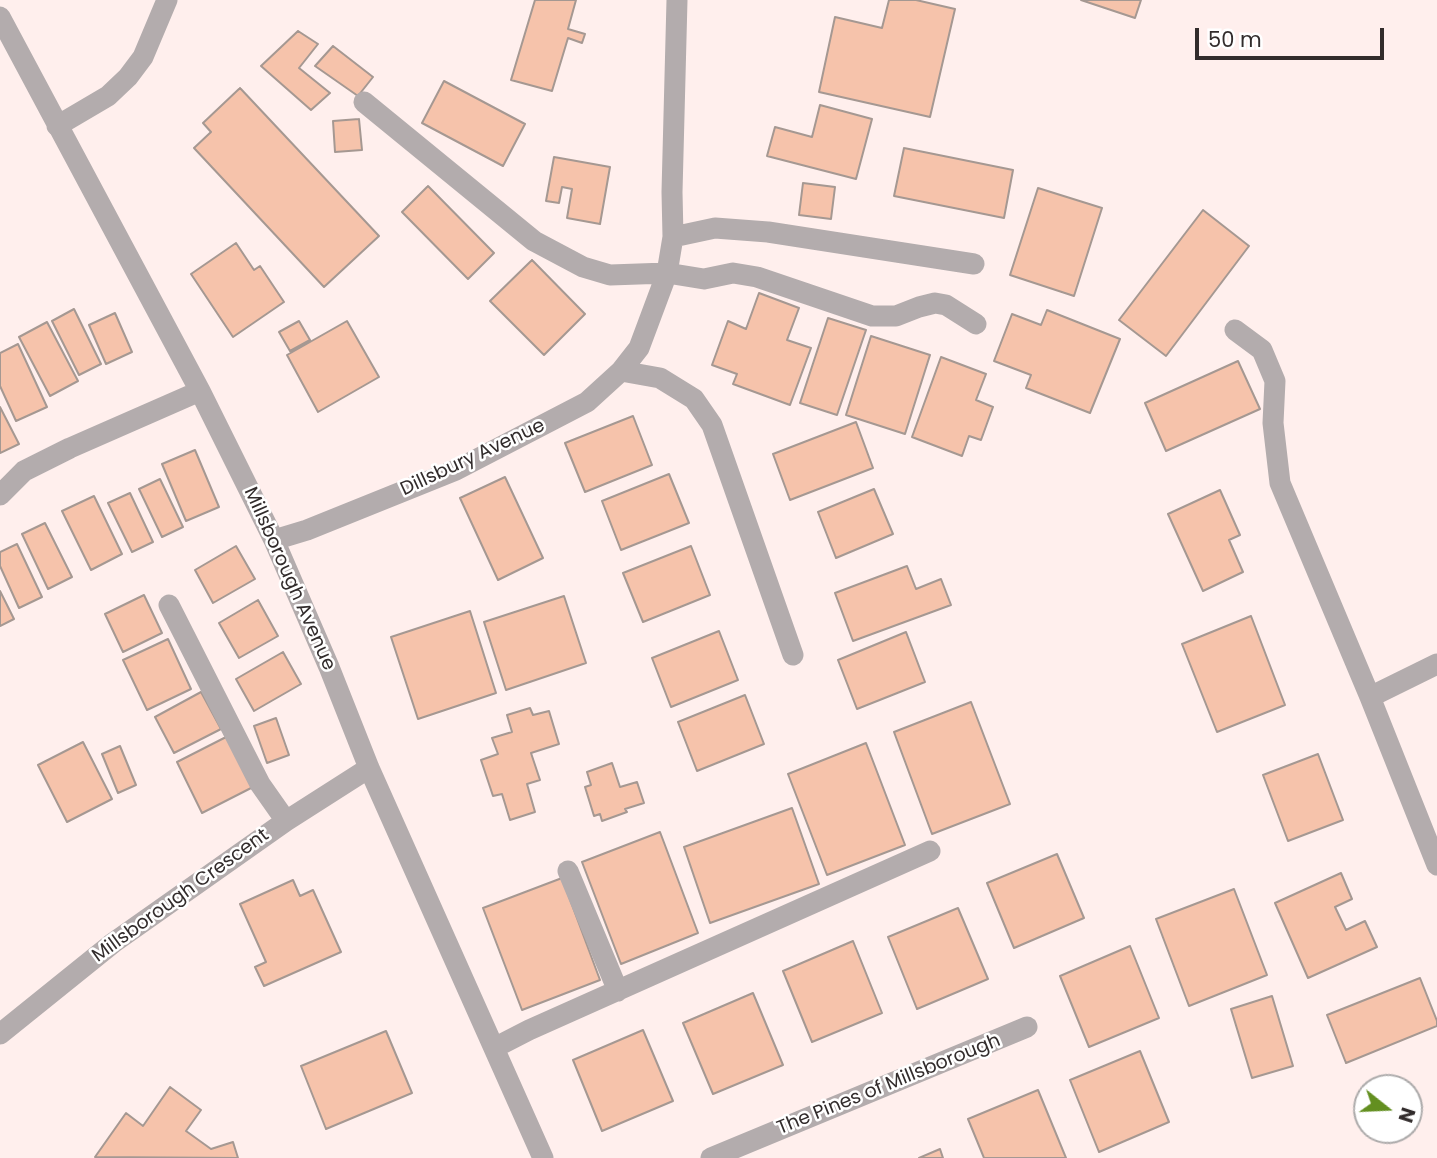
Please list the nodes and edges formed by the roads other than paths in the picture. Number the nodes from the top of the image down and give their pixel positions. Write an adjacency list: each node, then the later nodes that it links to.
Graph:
1 (167, 0): 5 (street)
2 (677, 0): 6 (street, Dillsbury Avenue)
3 (0, 17): 5 (street, Millsborough Avenue)
4 (365, 102): 8 (street)
5 (57, 126): 12 (street, Millsborough Avenue)
6 (673, 237): 7 (street); 8 (street, Dillsbury Avenue)
7 (974, 264)
8 (667, 273): 9 (street); 11 (street, Dillsbury Avenue)
9 (976, 324)
10 (1235, 330): 18 (street)
11 (621, 371): 14 (street, Dillsbury Avenue); 16 (street)
12 (200, 391): 13 (street); 14 (street, Millsborough Avenue)
13 (0, 495)
14 (274, 540): 19 (street, Millsborough Avenue)
15 (169, 605): 20 (street)
16 (793, 655)
17 (1437, 664): 18 (street)
18 (1370, 696): 22 (street)
19 (369, 768): 20 (street, Millsborough Crescent); 27 (street, Millsborough Avenue)
20 (286, 821): 26 (street, Millsborough Crescent)
21 (930, 851): 24 (street)
22 (1437, 865)
23 (568, 871): 24 (street)
24 (618, 992): 27 (street)
25 (1027, 1027): 29 (street, The Pines of Millsborough)
26 (0, 1034)
27 (494, 1048): 28 (street, Millsborough Avenue)
28 (543, 1158)
29 (711, 1158)

